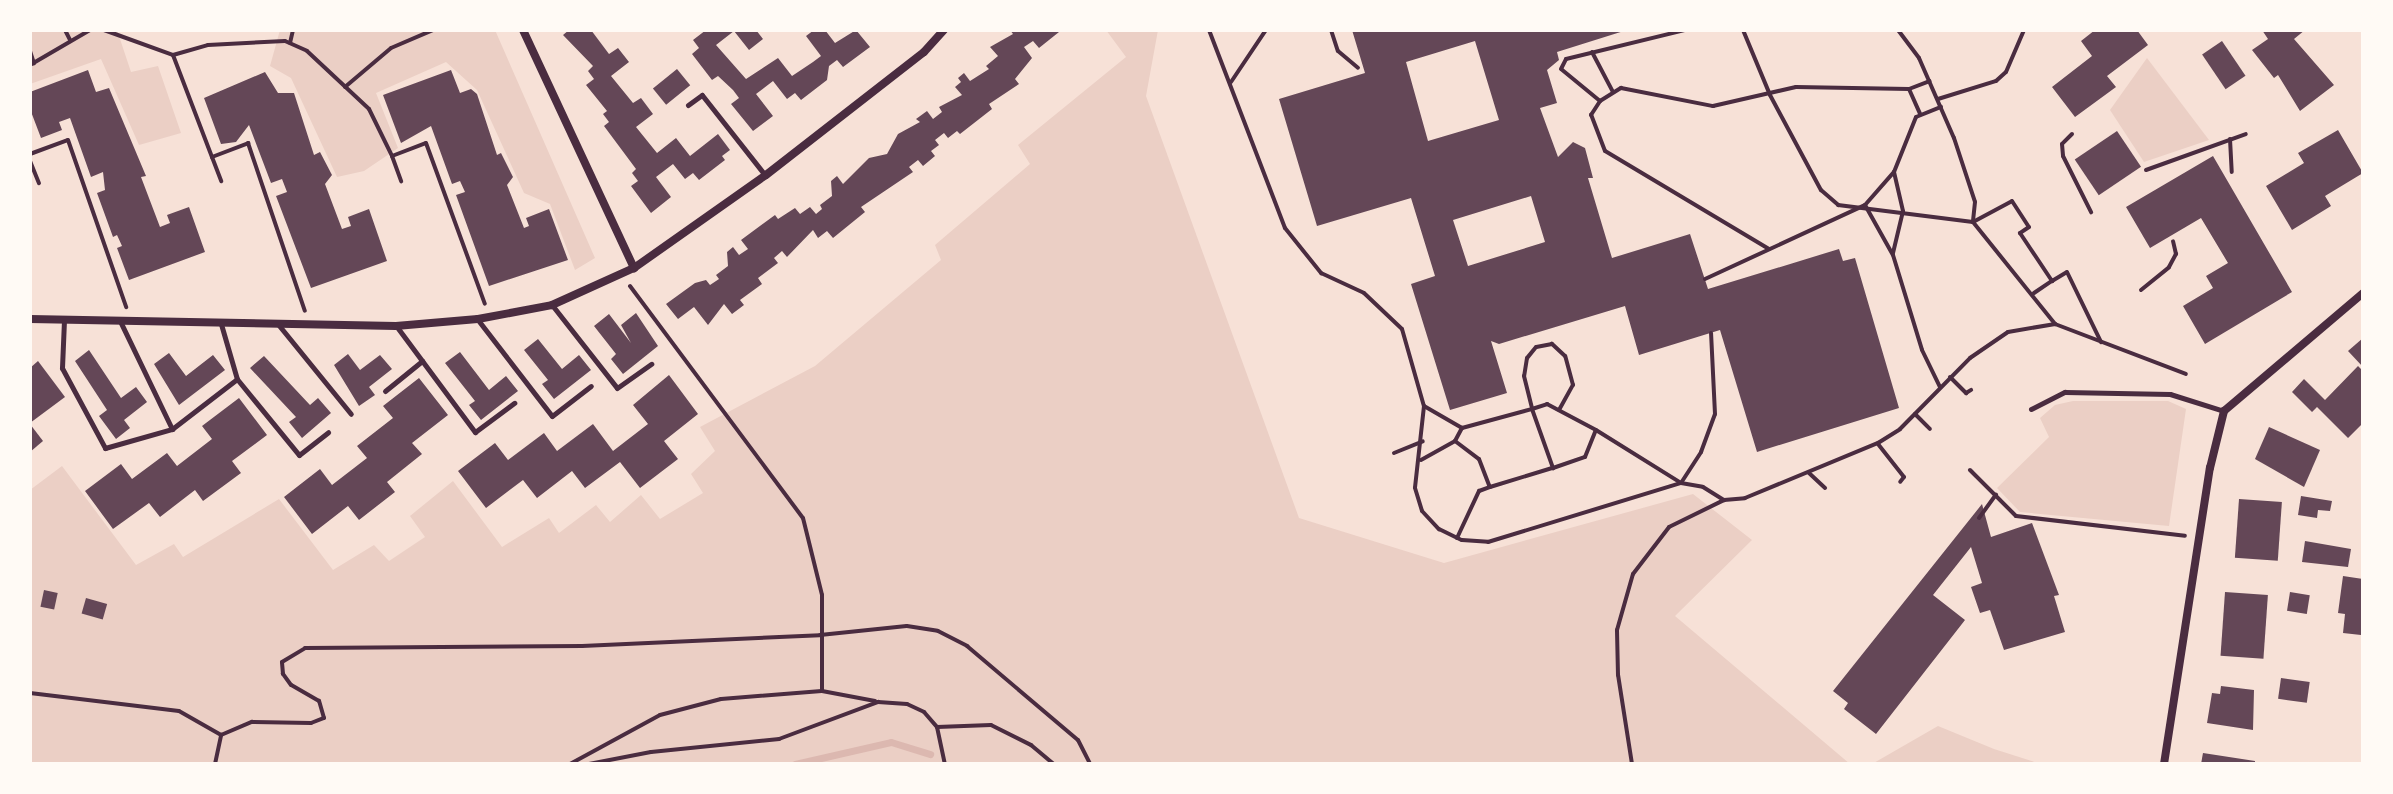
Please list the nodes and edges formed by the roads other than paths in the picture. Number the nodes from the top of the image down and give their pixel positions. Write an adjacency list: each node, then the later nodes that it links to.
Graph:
1 (523, 30): 5 (street)
2 (944, 30): 4 (street)
3 (688, 105): 4 (lane)
4 (766, 175): 5 (street)
5 (630, 270): 7 (street)
6 (2363, 293): 22 (street)
7 (552, 305): 11 (street); 16 (lane)
8 (30, 319): 9 (street)
9 (64, 319): 10 (street); 24 (lane)
10 (118, 319): 13 (street); 24 (lane)
11 (478, 319): 14 (street); 18 (lane)
12 (277, 322): 13 (street); 14 (street); 23 (lane)
13 (221, 323): 17 (lane)
14 (396, 326): 15 (lane)
15 (422, 361): 19 (lane); 20 (lane)
16 (651, 364)
17 (237, 379): 24 (lane); 25 (lane)
18 (591, 386)
19 (385, 391)
20 (514, 403)
21 (2031, 409): 22 (lane)
22 (2224, 411): 26 (street)
23 (351, 414)
24 (172, 429)
25 (328, 432)
26 (2164, 764)

